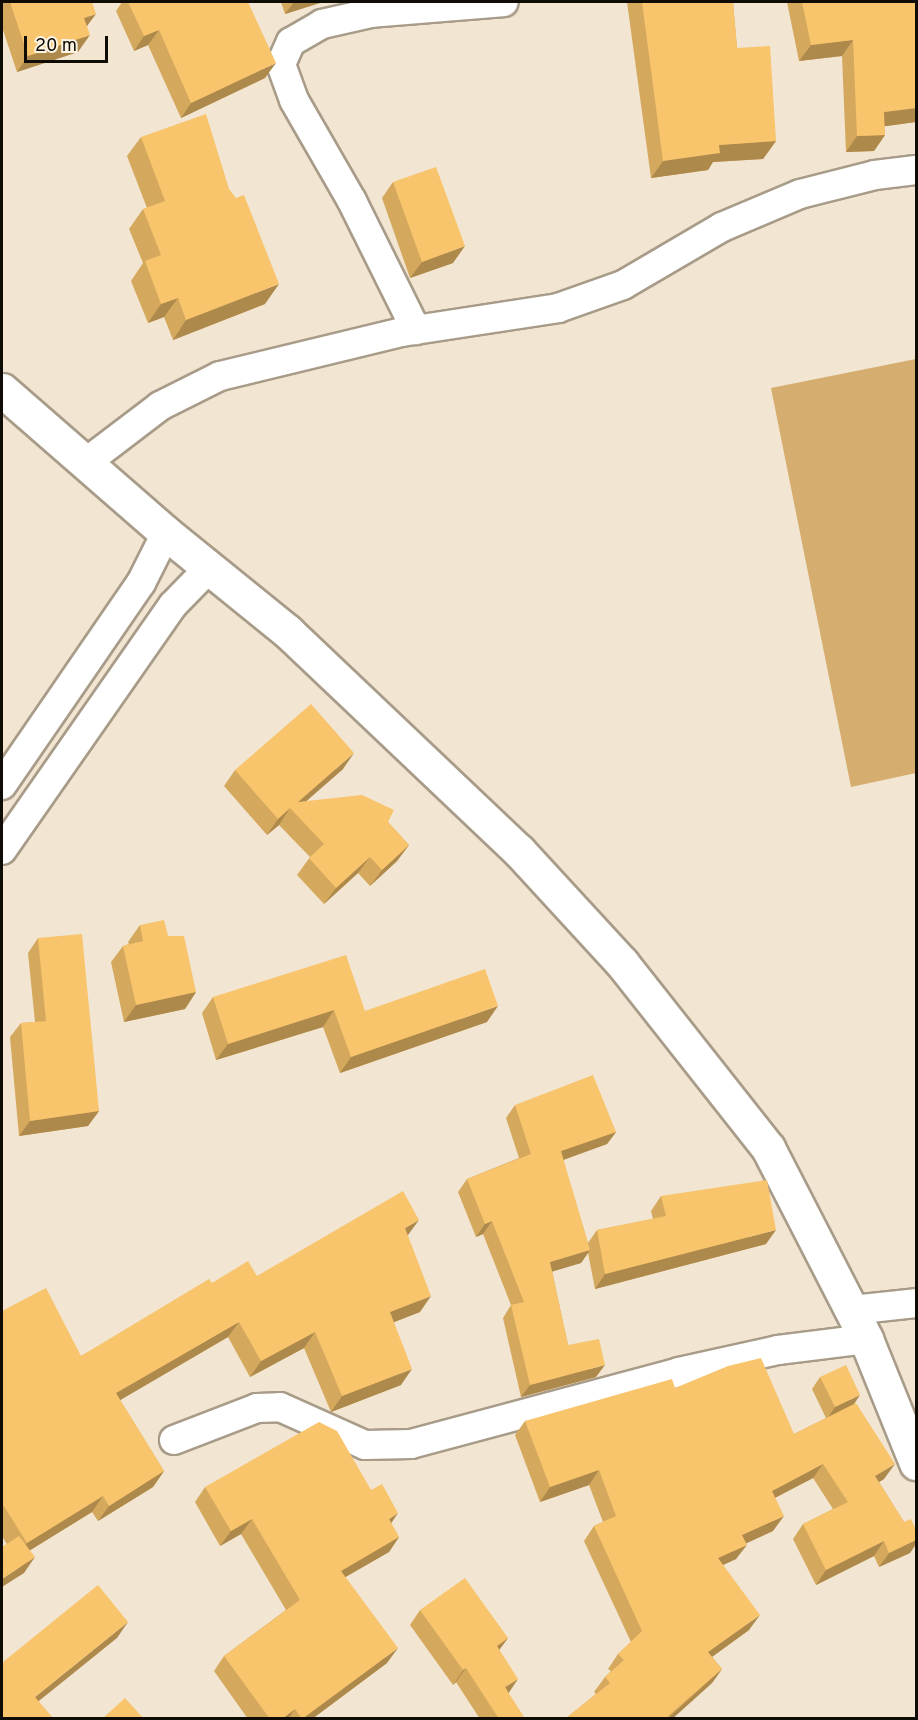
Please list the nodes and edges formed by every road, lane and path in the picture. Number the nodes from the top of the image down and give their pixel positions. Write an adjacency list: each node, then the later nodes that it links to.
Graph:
1 (504, 2): 3 (street)
2 (916, 170): 3 (street)
3 (416, 330): 5 (street)
4 (2, 390): 5 (main road)
5 (84, 464): 6 (main road)
6 (166, 533): 7 (main road); 8 (street)
7 (209, 568): 9 (street); 11 (main road)
8 (2, 785)
9 (2, 850)
10 (916, 1303): 11 (street)
11 (852, 1310): 12 (main road)
12 (866, 1339): 13 (street); 14 (main road)
13 (174, 1440)
14 (916, 1463)

